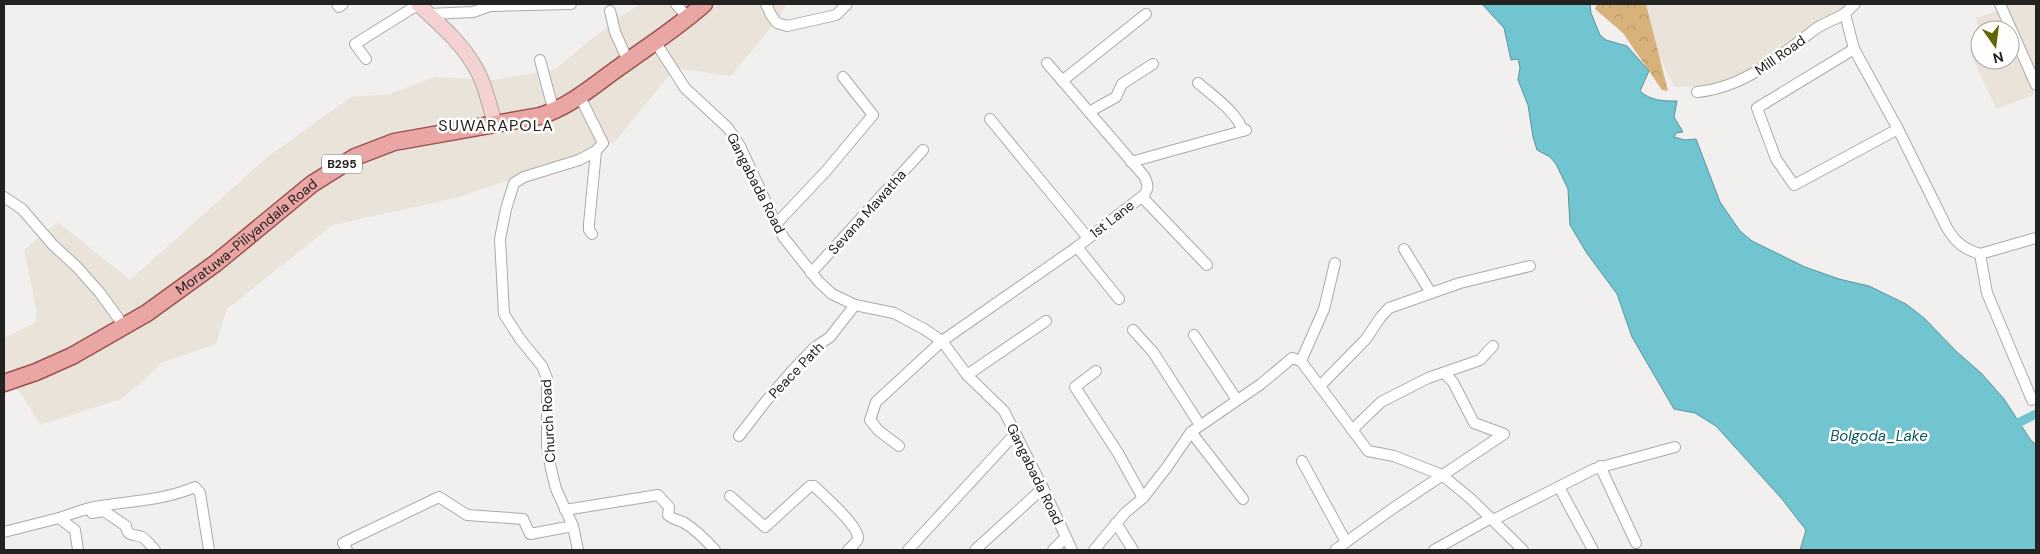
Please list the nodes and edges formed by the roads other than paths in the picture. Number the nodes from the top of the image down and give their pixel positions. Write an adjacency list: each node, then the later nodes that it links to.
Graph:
1 (337, 4): 2 (street)
2 (343, 4)
3 (571, 4): 10 (street)
4 (676, 4): 14 (street)
5 (704, 4): 14 (main road, Moratuwa-Piliyandala Road / B295)
6 (766, 4): 7 (street)
7 (847, 4)
8 (1855, 4): 13 (street, Mill Road)
9 (2000, 4): 25 (street)
10 (422, 7): 17 (street); 31 (street)
11 (610, 11): 19 (street)
12 (1146, 14): 23 (street)
13 (1845, 14): 16 (street); 26 (street, Mill Road)
14 (688, 18): 15 (main road, Moratuwa-Piliyandala Road / B295)
15 (656, 43): 19 (main road, Moratuwa-Piliyandala Road / B295); 38 (street, Gangabada Road)
16 (1854, 50): 32 (street); 32 (street)
17 (366, 59)
18 (540, 60): 28 (street)
19 (628, 60): 27 (main road, Moratuwa-Piliyandala Road / B295)
20 (1047, 63): 23 (street, 1st Lane)
21 (1153, 64): 29 (street)
22 (843, 77): 38 (street)
23 (1062, 81): 29 (street, 1st Lane)
24 (1198, 83): 35 (street)
25 (2036, 85)
26 (1697, 92)
27 (580, 97): 28 (main road, Moratuwa-Piliyandala Road / B295); 34 (street)
28 (554, 112): 31 (main road, Moratuwa-Piliyandala Road / B295)
29 (1089, 112): 35 (street, 1st Lane)
30 (990, 119): 40 (street)
31 (495, 124): 53 (main road, Moratuwa-Piliyandala Road / B295)
32 (1898, 129): 44 (street)
33 (923, 150): 48 (street, Sevana Mawatha)
34 (596, 151): 39 (street); 81 (street, Church Road)
35 (1131, 162): 37 (street, 1st Lane)
36 (4, 197): 53 (street)
37 (1142, 197): 40 (street, 1st Lane); 46 (street)
38 (776, 224): 48 (street, Gangabada Road)
39 (592, 234)
40 (1088, 238): 42 (street, 1st Lane)
41 (2036, 238): 44 (street)
42 (1077, 247): 50 (street); 56 (street, 1st Lane)
43 (1404, 249): 49 (street)
44 (1980, 254): 65 (street)
45 (1335, 263): 58 (street)
46 (1207, 265)
47 (1530, 266): 49 (street)
48 (811, 273): 51 (street, Gangabada Road)
49 (1431, 293): 63 (street)
50 (1119, 299)
51 (855, 305): 56 (street, Gangabada Road); 70 (street, Peace Path)
52 (1046, 321): 61 (street)
53 (124, 326): 62 (main road, Moratuwa-Piliyandala Road / B295)
54 (1133, 330): 66 (street)
55 (1194, 335): 64 (street)
56 (942, 342): 61 (street, Gangabada Road); 71 (street, 1st Lane)
57 (1493, 346): 60 (street)
58 (1301, 361): 63 (street); 64 (street)
59 (1096, 371): 79 (street)
60 (1444, 373): 67 (street); 75 (street)
61 (967, 374): 69 (street, Gangabada Road)
62 (4, 383)
63 (1320, 386): 67 (street)
64 (1237, 400): 66 (street)
65 (2032, 400)
66 (1200, 425): 68 (street)
67 (1352, 430): 75 (street)
68 (1191, 432): 79 (street); 80 (street)
69 (1015, 434): 77 (street, Gangabada Road); 97 (street)
70 (739, 436)
71 (899, 446)
72 (1675, 447): 74 (street)
73 (1302, 461): 88 (street)
74 (1600, 466): 76 (street); 89 (street)
75 (1442, 475): 83 (street); 88 (street)
76 (1559, 487): 83 (street); 106 (street)
77 (1043, 488): 87 (street, Gangabada Road); 98 (street)
78 (730, 496): 96 (street)
79 (1143, 498): 84 (street)
80 (1242, 499)
81 (565, 510): 85 (street, Church Road); 95 (street)
82 (59, 518): 86 (street); 90 (street); 91 (street); 92 (street)
83 (1492, 519): 104 (street); 105 (street)
84 (1116, 523): 101 (street); 102 (street)
85 (573, 526): 93 (street); 94 (street, Church Road)
86 (4, 532)
87 (1066, 537): 99 (street); 100 (street, Gangabada Road)
88 (1346, 542): 103 (street)
89 (1636, 544)
90 (78, 550)
91 (155, 550)
92 (209, 550)
93 (347, 550)
94 (578, 550)
95 (715, 550)
96 (848, 550)
97 (908, 550)
98 (975, 550)
99 (1053, 550)
100 (1072, 550)
101 (1094, 550)
102 (1133, 550)
103 (1335, 550)
104 (1434, 550)
105 (1523, 550)
106 (1593, 550)

